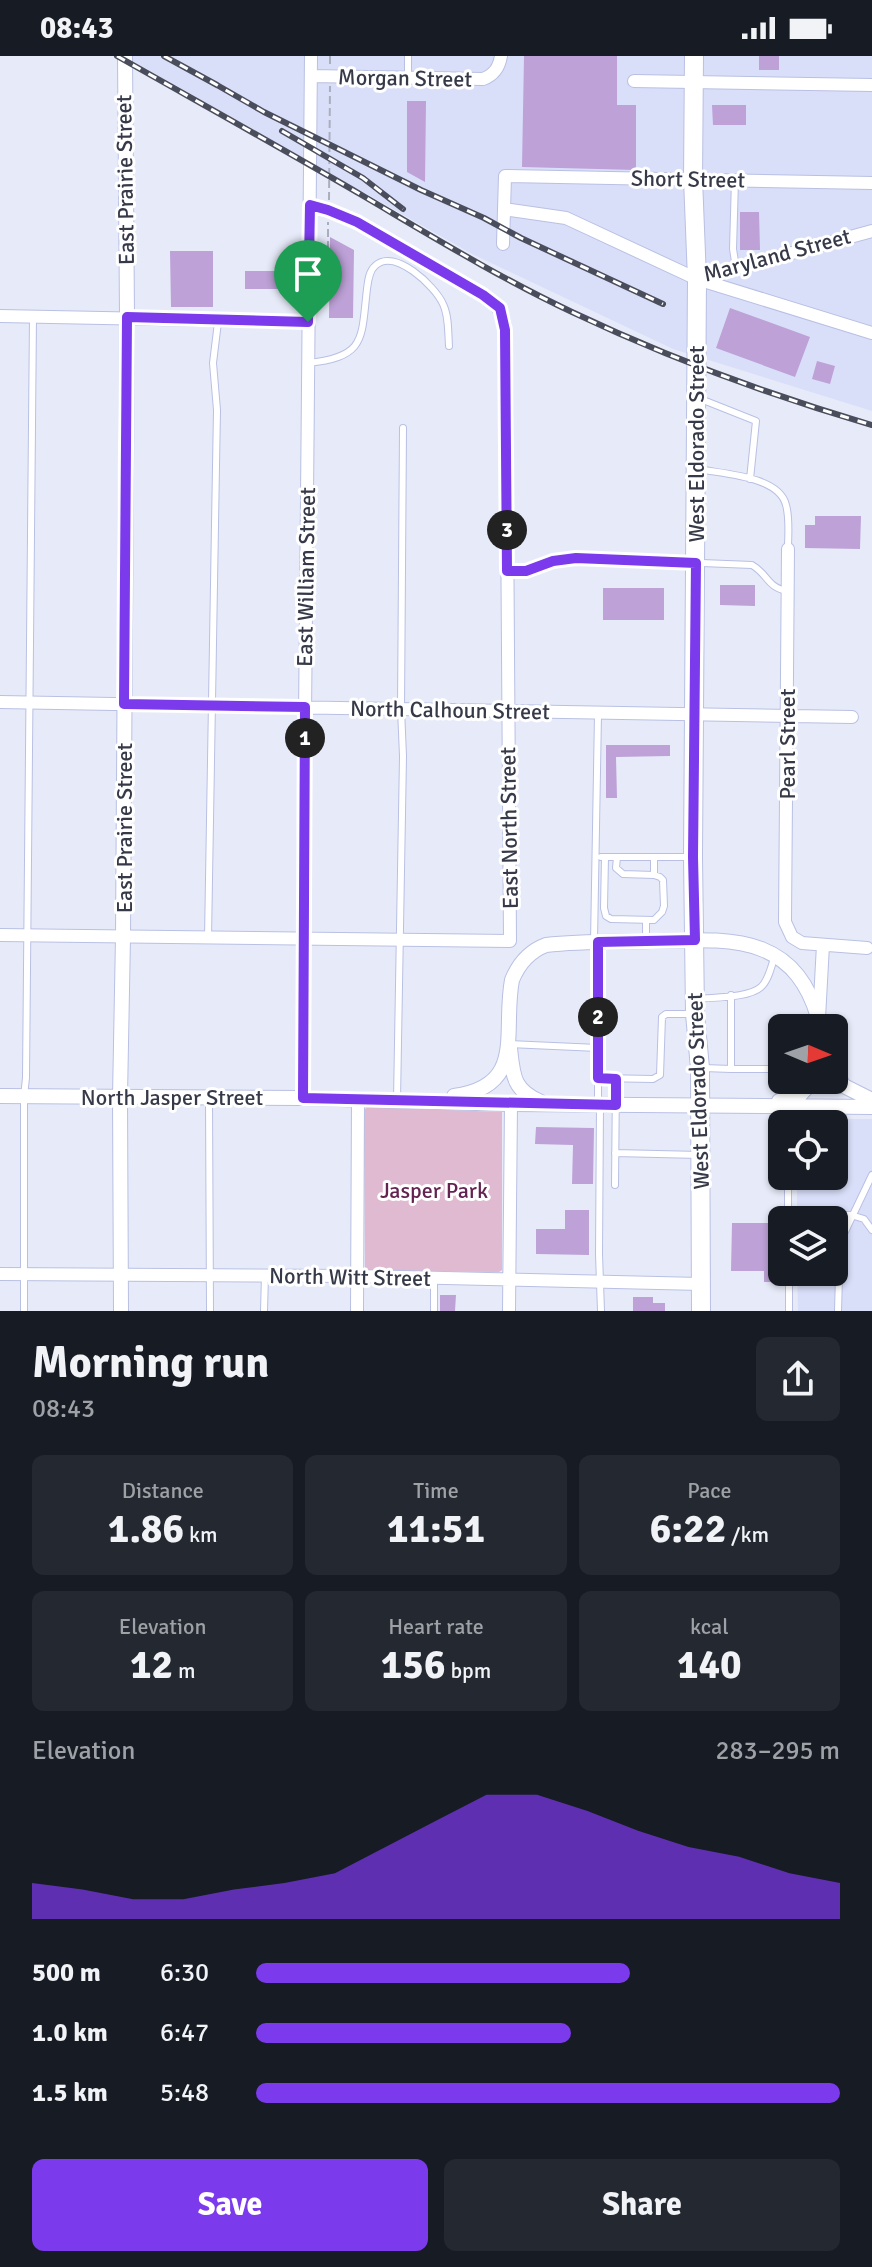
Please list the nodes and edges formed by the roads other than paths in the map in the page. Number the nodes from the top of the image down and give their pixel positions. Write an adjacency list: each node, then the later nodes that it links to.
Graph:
1 (125, 56): 22 (street, East Prairie Street)
2 (311, 56): 6 (street, East William Street)
3 (408, 56): 7 (lane)
4 (501, 56): 7 (street, Morgan Street)
5 (694, 56): 9 (main road, West Eldorado Street)
6 (311, 76): 7 (street, Morgan Street); 14 (street, East William Street)
7 (408, 79)
8 (634, 81): 9 (street)
9 (693, 82): 10 (street); 11 (main road, West Eldorado Street)
10 (872, 85)
11 (693, 179): 12 (street, Short Street); 15 (street, Short Street); 19 (main road, West Eldorado Street)
12 (735, 180): 13 (street, Short Street); 18 (lane)
13 (872, 183)
14 (310, 205): 24 (street, East William Street); 34 (street, East North Street)
15 (504, 209): 17 (street); 19 (street, Maryland Street)
16 (872, 231): 18 (street, Maryland Street)
17 (503, 244)
18 (736, 268): 19 (street, Maryland Street)
19 (697, 279): 25 (street); 28 (main road, West Eldorado Street)
20 (0, 316): 21 (street)
21 (33, 316): 22 (street); 37 (lane)
22 (127, 317): 23 (street); 38 (street, East Prairie Street)
23 (219, 319): 24 (street); 39 (lane)
24 (308, 322): 27 (street, East William Street)
25 (872, 333)
26 (449, 346): 27 (lane)
27 (308, 363): 40 (street, East William Street)
28 (695, 397): 30 (main road, West Eldorado Street); 31 (lane)
29 (403, 428): 41 (lane)
30 (695, 468): 31 (lane); 33 (main road, West Eldorado Street)
31 (750, 479): 32 (lane)
32 (788, 549): 35 (street, Pearl Street)
33 (696, 563): 34 (lane); 35 (lane); 44 (main road, West Eldorado Street)
34 (507, 571): 42 (street, East North Street)
35 (788, 591): 45 (street, Pearl Street)
36 (0, 702): 37 (street, North Calhoun Street)
37 (30, 702): 38 (street, North Calhoun Street); 55 (lane)
38 (124, 704): 39 (street, North Calhoun Street); 56 (street, East Prairie Street)
39 (212, 705): 40 (street, North Calhoun Street); 57 (lane)
40 (305, 707): 41 (street, North Calhoun Street); 58 (street, East William Street)
41 (401, 709): 42 (street, North Calhoun Street); 59 (lane)
42 (507, 711): 43 (street, North Calhoun Street); 59 (street, East North Street)
43 (598, 712): 44 (street, North Calhoun Street); 47 (lane)
44 (694, 714): 45 (street, North Calhoun Street); 51 (main road, West Eldorado Street)
45 (787, 715): 46 (street, North Calhoun Street); 63 (street, Pearl Street)
46 (852, 717)
47 (595, 857): 48 (lane); 62 (lane)
48 (605, 857): 49 (lane); 53 (lane)
49 (617, 857): 50 (lane); 52 (lane)
50 (654, 857): 51 (lane); 52 (lane)
51 (693, 857): 60 (main road, West Eldorado Street)
52 (654, 875): 53 (lane)
53 (646, 920): 61 (lane)
54 (0, 935): 55 (street)
55 (26, 936): 56 (street); 80 (lane)
56 (123, 937): 57 (street); 81 (street, East Prairie Street)
57 (208, 938): 58 (street)
58 (303, 939): 59 (street); 83 (street, East William Street)
59 (401, 940): 85 (lane)
60 (695, 940): 61 (street); 65 (street); 67 (main road, West Eldorado Street)
61 (646, 941): 62 (street)
62 (596, 942): 70 (street); 71 (lane)
63 (823, 945): 64 (street); 69 (street)
64 (867, 948)
65 (775, 955): 66 (lane); 68 (street)
66 (731, 995): 67 (lane); 73 (lane)
67 (695, 1007): 72 (main road, West Eldorado Street); 76 (lane)
68 (816, 1014)
69 (820, 1014)
70 (509, 1044): 71 (lane); 86 (street); 89 (street)
71 (598, 1048): 75 (lane)
72 (700, 1068): 73 (lane); 93 (main road, West Eldorado Street)
73 (731, 1069): 74 (lane)
74 (768, 1069)
75 (598, 1078): 76 (lane); 90 (lane)
76 (616, 1079): 91 (lane)
77 (848, 1088): 87 (street)
78 (801, 1094): 92 (street)
79 (0, 1096): 80 (street, North Jasper Street)
80 (24, 1096): 81 (street, North Jasper Street); 106 (lane)
81 (120, 1097): 82 (street, North Jasper Street); 107 (street, East Prairie Street)
82 (209, 1098): 83 (street, North Jasper Street); 108 (lane)
83 (303, 1098): 84 (street, North Jasper Street)
84 (358, 1099): 85 (street, North Jasper Street); 110 (street)
85 (397, 1100): 86 (street, North Jasper Street)
86 (418, 1100): 88 (street, North Jasper Street)
87 (872, 1100)
88 (511, 1104): 89 (street, North Jasper Street); 112 (street)
89 (547, 1105): 90 (street, North Jasper Street)
90 (599, 1105): 91 (street, North Jasper Street); 113 (lane)
91 (616, 1105): 93 (street, North Jasper Street); 97 (lane)
92 (751, 1105): 93 (street, North Jasper Street); 94 (street, North Jasper Street)
93 (700, 1106): 98 (main road, West Eldorado Street)
94 (787, 1106): 95 (street, North Jasper Street); 96 (lane)
95 (872, 1107)
96 (787, 1110)
97 (615, 1153): 98 (lane); 100 (lane)
98 (701, 1155): 114 (main road, West Eldorado Street)
99 (872, 1175): 102 (lane)
100 (615, 1185)
101 (848, 1215): 102 (lane)
102 (851, 1215): 103 (lane); 104 (lane)
103 (848, 1221)
104 (872, 1230)
105 (0, 1274): 106 (street, North Witt Street)
106 (25, 1274): 107 (street, North Witt Street); 117 (lane)
107 (121, 1274): 108 (street, North Witt Street); 118 (street, East Prairie Street)
108 (210, 1275): 109 (street, North Witt Street); 119 (lane)
109 (265, 1275): 110 (street, North Witt Street); 120 (lane)
110 (357, 1276): 111 (street, North Witt Street); 121 (street)
111 (434, 1278): 112 (street, North Witt Street); 122 (lane)
112 (509, 1279): 113 (street, North Witt Street); 123 (street)
113 (601, 1282): 114 (street, North Witt Street); 124 (lane)
114 (701, 1284): 125 (main road, West Eldorado Street)
115 (789, 1286): 126 (lane)
116 (838, 1286): 127 (lane)
117 (24, 1311)
118 (121, 1311)
119 (210, 1311)
120 (264, 1311)
121 (357, 1311)
122 (434, 1311)
123 (509, 1311)
124 (601, 1311)
125 (701, 1311)
126 (789, 1311)
127 (838, 1311)

